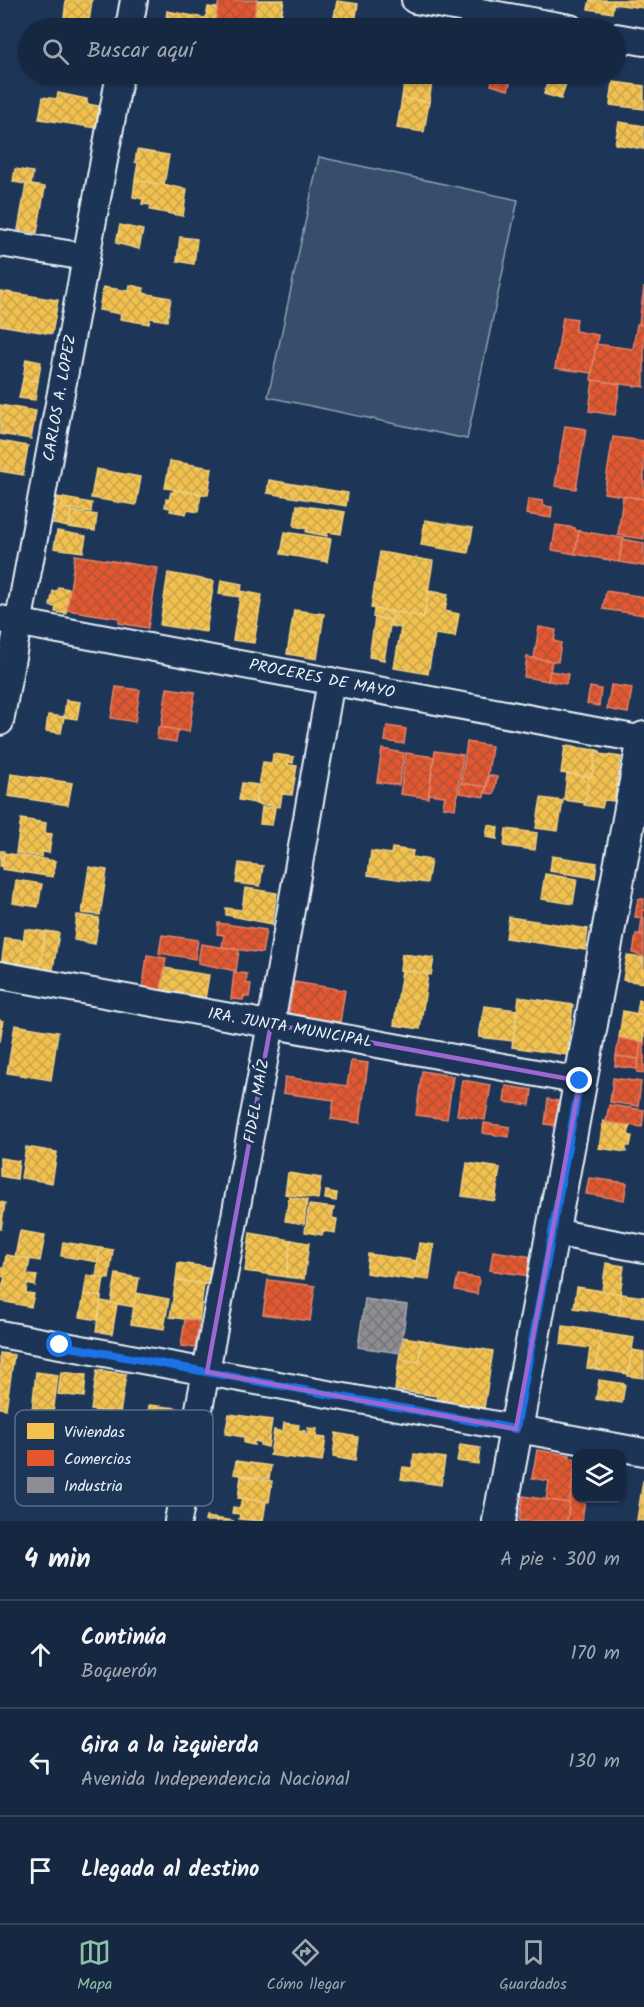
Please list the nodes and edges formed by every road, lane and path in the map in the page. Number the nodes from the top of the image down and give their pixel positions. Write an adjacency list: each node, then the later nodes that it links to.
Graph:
1 (134, 0): 4 (street)
2 (415, 0): 3 (street)
3 (453, 3): 5 (street)
4 (131, 18)
5 (523, 18)
6 (626, 39): 7 (street)
7 (644, 42)
8 (118, 84): 10 (street, CARLOS A. LOPEZ)
9 (0, 243): 10 (street)
10 (86, 257): 11 (street, CARLOS A. LOPEZ)
11 (9, 621): 12 (street, PROCERES DE MAYO); 13 (street, CARLOS A. LOPEZ)
12 (331, 681): 14 (street, PROCERES DE MAYO); 16 (street, FIDEL MAÍZ)
13 (0, 722)
14 (644, 739): 17 (main road)
15 (0, 975): 16 (street, 1RA. JUNTA MUNICIPAL)
16 (271, 1024): 17 (street, 1RA. JUNTA MUNICIPAL); 21 (street, FIDEL MAÍZ)
17 (580, 1081): 18 (main road)
18 (553, 1232): 19 (street); 23 (main road)
19 (644, 1249)
20 (0, 1334): 21 (street)
21 (207, 1372): 22 (street, FIDEL MAÍZ); 23 (street)
22 (200, 1410)
23 (516, 1429): 24 (street); 27 (main road)
24 (644, 1452)
25 (181, 1506): 26 (street, FIDEL MAÍZ)
26 (178, 1521)
27 (499, 1521)

